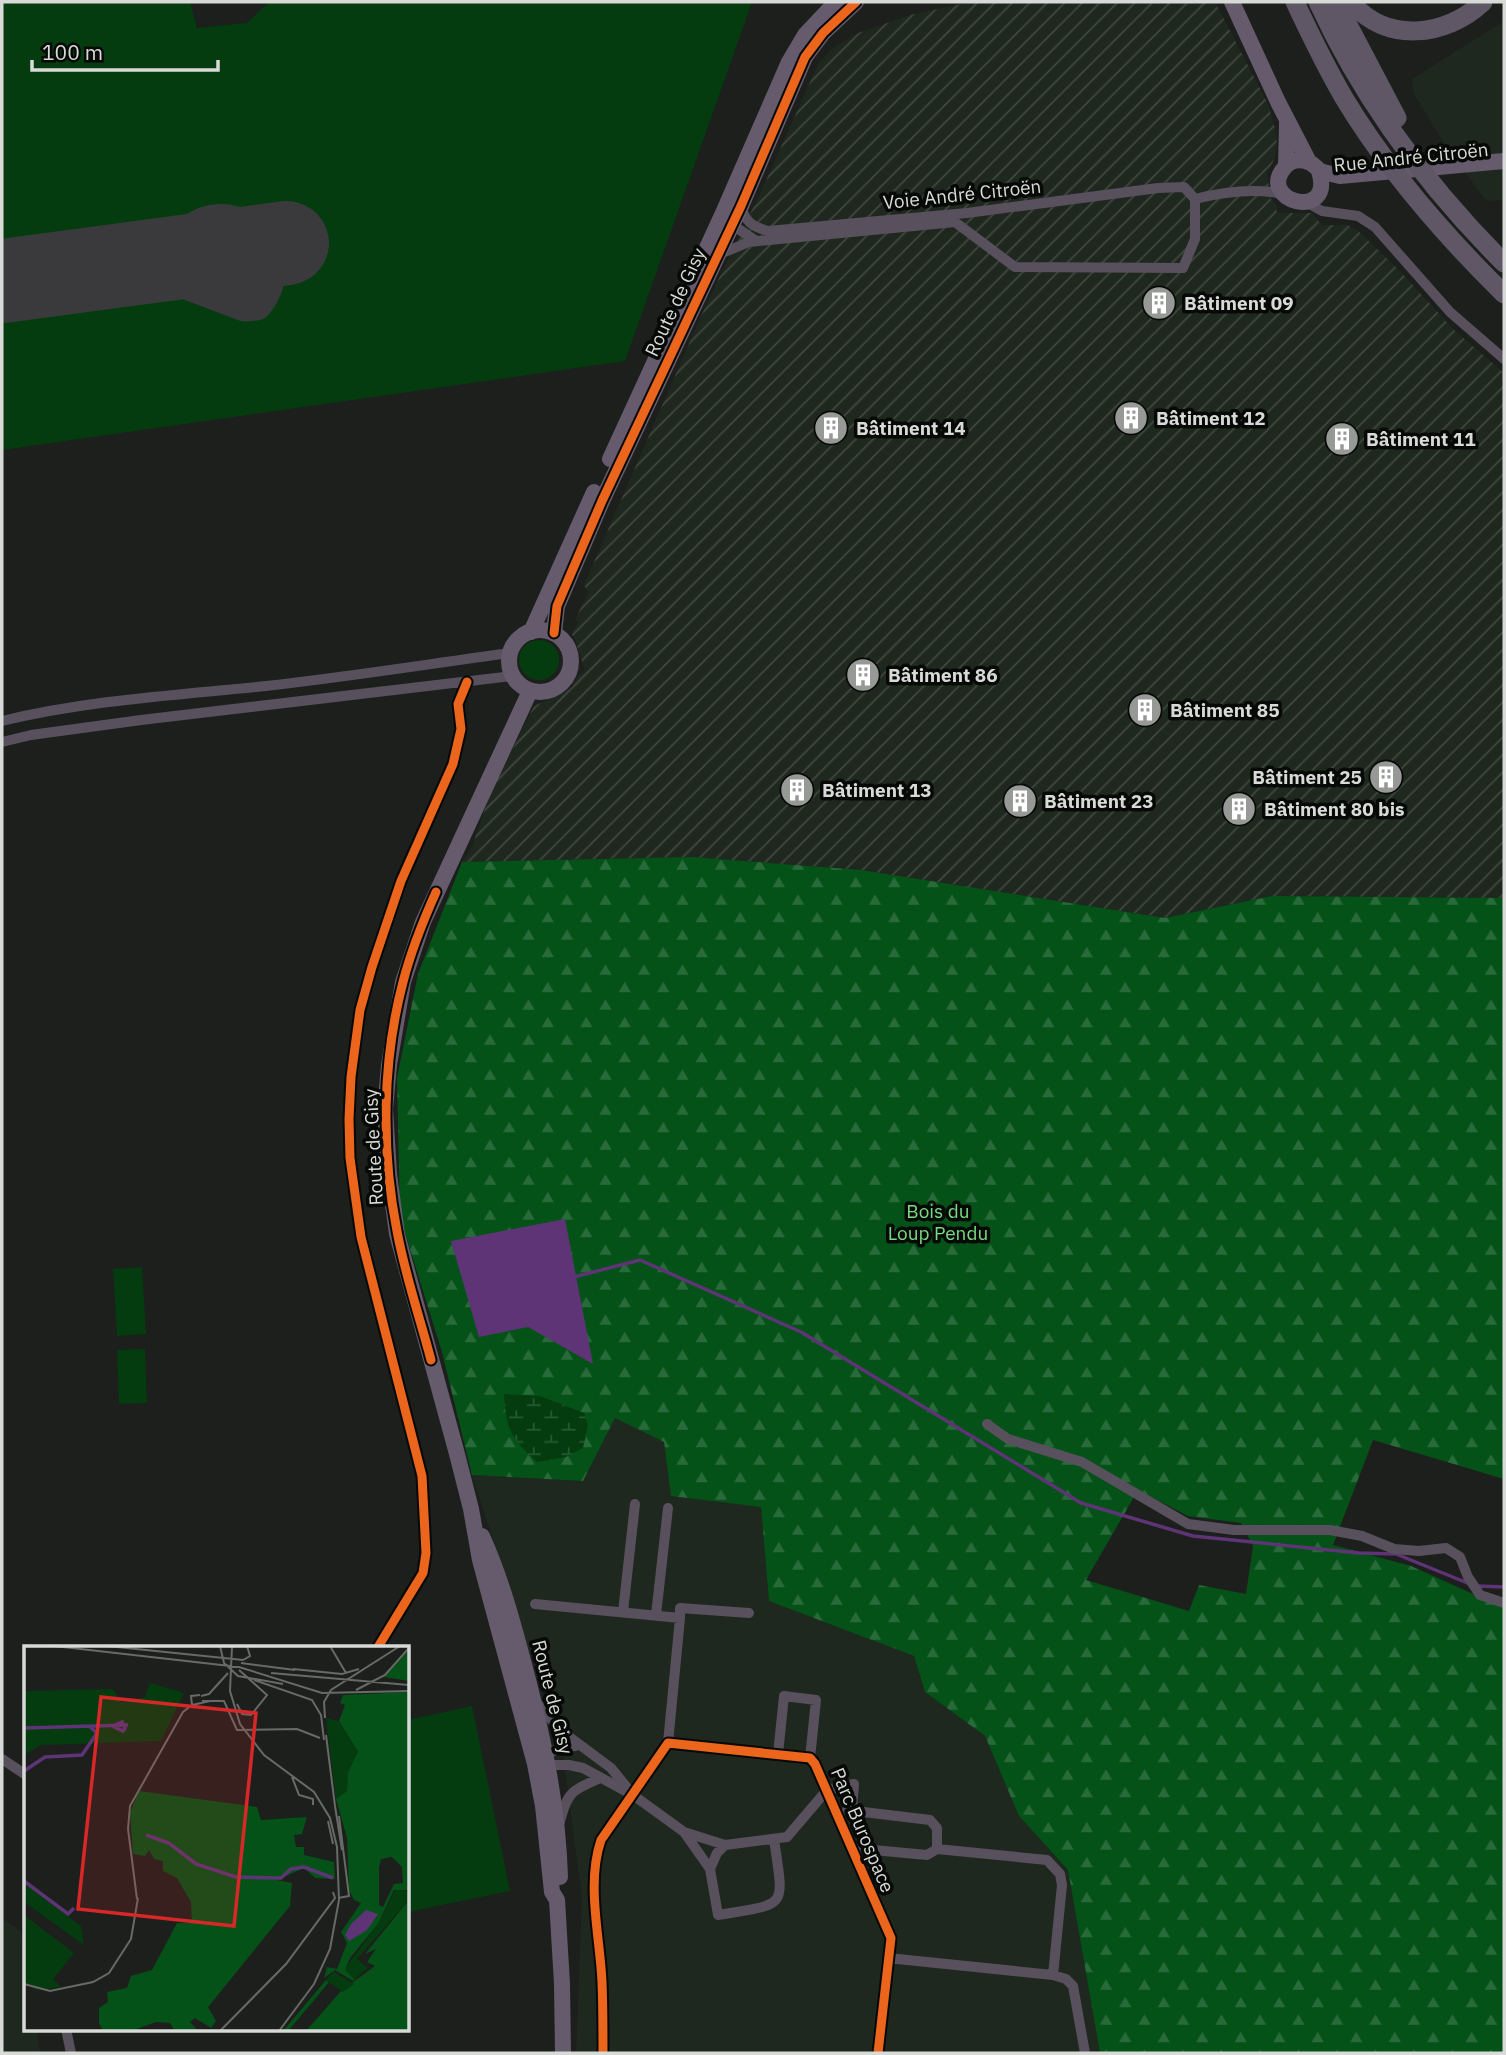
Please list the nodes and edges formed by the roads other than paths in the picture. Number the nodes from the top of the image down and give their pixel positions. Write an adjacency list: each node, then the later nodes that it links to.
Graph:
1 (836, 2): 18 (street, Route de Gisy)
2 (856, 2): 18 (street, Route de Gisy)
3 (1232, 2): 9 (street)
4 (1295, 2): 25 (highway)
5 (1318, 2): 24 (highway)
6 (1336, 2): 22 (highway)
7 (1350, 2): 8 (highway)
8 (1483, 2)
9 (1287, 120): 11 (street); 14 (street)
10 (1504, 161): 12 (street, Rue André Citroën)
11 (1286, 166): 14 (street, Rue André Citroën); 15 (street)
12 (1473, 168): 13 (street, Rue André Citroën); 14 (street, Rue André Citroën)
13 (1504, 169)
14 (1317, 178): 17 (street, Rue André Citroën); 19 (street)
15 (1283, 194): 16 (street); 17 (street)
16 (1195, 199): 18 (street, Voie André Citroën); 21 (street)
17 (1306, 202): 19 (street)
18 (734, 204): 20 (street, Route de Gisy); 27 (street, Route de Gisy)
19 (1336, 212): 26 (street)
20 (732, 222): 21 (street); 23 (street, Route de Gisy)
21 (756, 241): 23 (street)
22 (1504, 248)
23 (717, 256): 28 (street, Route de Gisy)
24 (1504, 264)
25 (1504, 294)
26 (1504, 359)
27 (531, 632): 28 (street); 29 (street)
28 (554, 633): 32 (street)
29 (510, 653): 30 (street); 33 (street)
30 (512, 676): 31 (street); 32 (street)
31 (467, 682): 34 (street); 45 (street)
32 (530, 691): 38 (street, Route de Gisy)
33 (2, 721)
34 (2, 742)
35 (987, 1424): 39 (street)
36 (635, 1504): 41 (street)
37 (668, 1508): 43 (street)
38 (471, 1509): 46 (street, Route de Gisy); 52 (street, Route de Gisy)
39 (1504, 1603)
40 (535, 1604): 41 (street)
41 (624, 1612): 43 (street)
42 (749, 1613): 44 (street)
43 (656, 1615): 44 (street)
44 (680, 1618): 47 (street)
45 (379, 1646)
46 (532, 1695): 48 (street, Parc Burospace); 52 (street, Route de Gisy)
47 (668, 1743): 49 (street, Parc Burospace); 56 (street)
48 (579, 1745): 52 (street); 56 (street, Parc Burospace)
49 (778, 1754): 50 (street, Parc Burospace); 50 (street, Parc Burospace)
50 (810, 1758): 55 (street, Parc Burospace)
51 (2, 1759): 53 (street)
52 (543, 1761): 54 (street, Parc Burospace); 59 (street, Route de Gisy); 66 (street, Route de Gisy)
53 (24, 1773)
54 (600, 1778): 56 (street, Parc Burospace); 59 (street)
55 (827, 1790): 57 (street, Parc Burospace); 58 (street, Parc Burospace); 61 (street, Parc Burospace)
56 (633, 1795): 60 (street, Parc Burospace); 72 (street)
57 (852, 1810): 58 (street, Parc Burospace); 64 (street, Parc Burospace)
58 (836, 1811): 63 (street, Parc Burospace)
59 (558, 1828): 66 (street, Route de Gisy)
60 (684, 1832): 62 (street, Parc Burospace); 65 (street, Parc Burospace)
61 (774, 1839): 62 (street, Parc Burospace); 65 (street, Parc Burospace)
62 (725, 1844): 65 (street)
63 (852, 1848): 64 (street, Parc Burospace); 67 (street, Parc Burospace)
64 (937, 1849): 68 (street, Parc Burospace)
65 (710, 1869)
66 (557, 1900): 71 (street, Route de Gisy)
67 (888, 1958): 68 (street); 73 (street, Parc Burospace)
68 (1053, 1975): 74 (street)
69 (66, 2030): 70 (street)
70 (71, 2053)
71 (563, 2053)
72 (603, 2053)
73 (878, 2053)
74 (1085, 2053)

